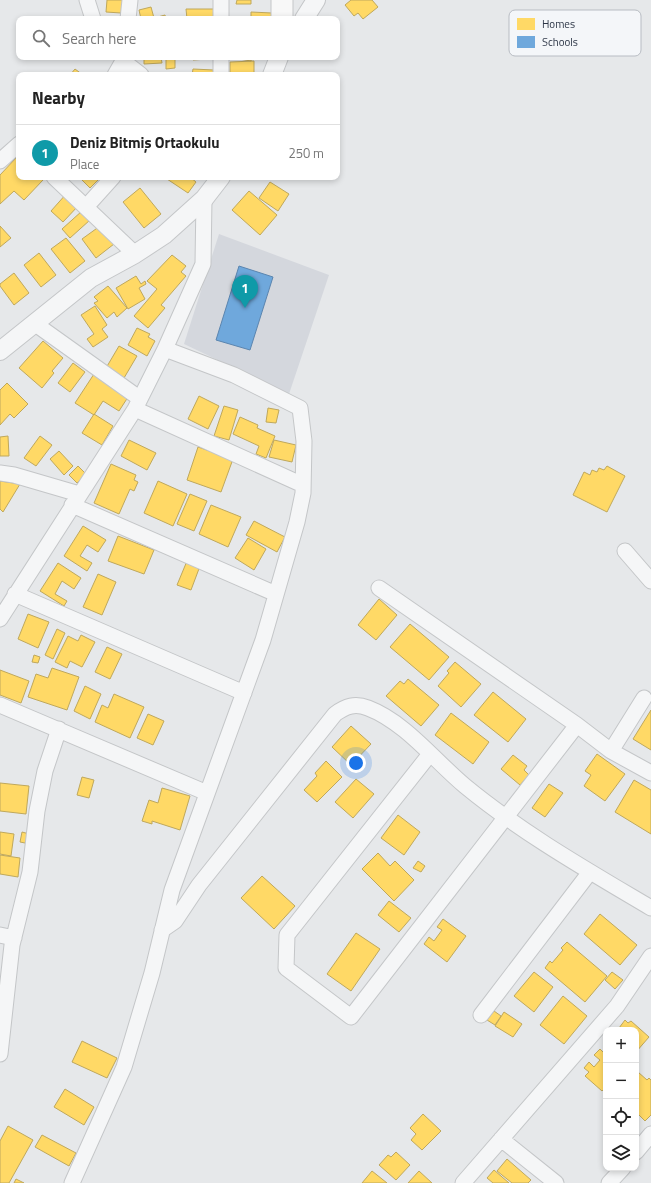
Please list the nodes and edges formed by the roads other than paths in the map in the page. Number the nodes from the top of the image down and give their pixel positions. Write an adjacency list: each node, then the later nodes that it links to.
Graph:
1 (88, 0): 6 (street)
2 (130, 0): 7 (street)
3 (221, 0): 8 (street)
4 (282, 0): 9 (main road)
5 (316, 0): 10 (street)
6 (92, 16)
7 (128, 16)
8 (221, 16)
9 (282, 16)
10 (306, 16)
11 (123, 60): 15 (street)
12 (125, 60): 16 (street)
13 (221, 60): 17 (street)
14 (278, 60): 18 (street)
15 (116, 72)
16 (138, 72)
17 (221, 72)
18 (273, 72)
19 (16, 147): 20 (street)
20 (0, 161)
21 (57, 180): 25 (street)
22 (110, 180): 25 (street)
23 (215, 180): 24 (street)
24 (204, 199): 26 (street); 28 (street)
25 (86, 208): 26 (street)
26 (135, 254): 27 (street)
27 (34, 322): 29 (street); 30 (street)
28 (165, 349): 30 (street); 32 (street)
29 (0, 350)
30 (137, 404): 32 (street); 33 (street)
31 (0, 472): 33 (street)
32 (303, 485): 38 (street)
33 (75, 500): 37 (street); 38 (street)
34 (625, 551): 35 (street)
35 (651, 581)
36 (378, 588): 43 (street)
37 (15, 594): 39 (street); 40 (street)
38 (276, 594): 40 (street)
39 (0, 619)
40 (244, 693): 48 (street)
41 (644, 698): 45 (street)
42 (0, 705): 44 (street)
43 (576, 725): 45 (street); 49 (street)
44 (59, 729): 48 (street); 53 (street)
45 (611, 751): 47 (street)
46 (430, 754): 49 (street); 49 (street); 52 (street)
47 (651, 773)
48 (207, 793): 52 (street)
49 (506, 817): 50 (street)
50 (590, 872): 51 (street); 55 (street)
51 (651, 908)
52 (162, 930): 61 (street)
53 (7, 936): 56 (street)
54 (651, 956): 58 (street)
55 (481, 1015)
56 (0, 1054)
57 (651, 1134): 59 (street)
58 (501, 1139): 62 (street); 63 (street)
59 (639, 1148)
60 (620, 1171): 64 (street)
61 (72, 1183)
62 (463, 1183)
63 (556, 1183)
64 (609, 1183)

